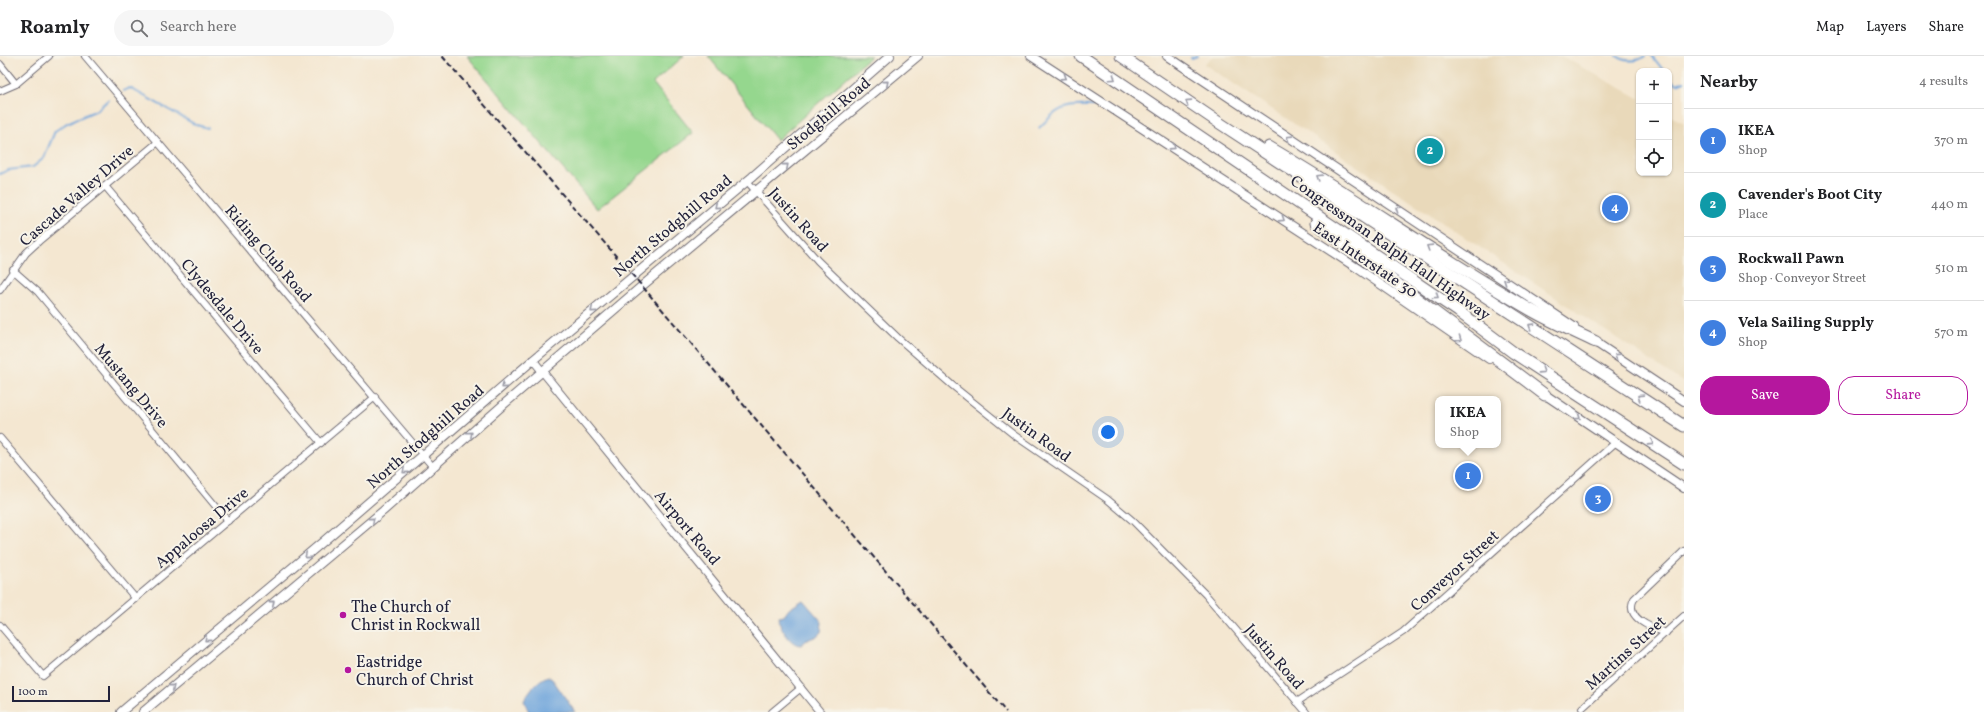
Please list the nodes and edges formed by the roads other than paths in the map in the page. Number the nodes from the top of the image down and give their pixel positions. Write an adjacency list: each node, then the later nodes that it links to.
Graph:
1 (49, 56): 10 (street)
2 (85, 56): 14 (street, Riding Club Road)
3 (890, 56): 15 (main road, Stodghill Road)
4 (918, 56): 17 (main road, Stodghill Road, one-way to 4)
5 (1031, 56): 23 (main road, East Interstate 30, one-way to 23)
6 (1080, 56): 12 (highway, Congressman Ralph Hall Highway, one-way to 12)
7 (1121, 56): 13 (highway, Congressman Ralph Hall Highway, one-way to 7)
8 (1167, 56): 20 (main road, one-way to 8)
9 (0, 64): 10 (street)
10 (16, 84): 11 (street)
11 (0, 91)
12 (1172, 118): 23 (highway); 31 (highway, Congressman Ralph Hall Highway, one-way to 31)
13 (1218, 122): 20 (highway, one-way to 13); 26 (highway, Congressman Ralph Hall Highway, one-way to 13)
14 (158, 142): 16 (street, Cascade Valley Drive); 24 (street, Riding Club Road)
15 (747, 181): 17 (street, Justin Road); 21 (main road, North Stodghill Road, one-way to 21)
16 (105, 186): 18 (street, Cascade Valley Drive); 29 (street, Clydesdale Drive)
17 (756, 191): 22 (main road, North Stodghill Road); 41 (street, Justin Road)
18 (13, 270): 19 (street, Cascade Valley Drive); 34 (street, Mustang Drive)
19 (0, 290)
20 (1596, 342): 25 (main road, one-way to 20)
21 (533, 360): 22 (street, Airport Road); 30 (main road, North Stodghill Road, one-way to 30)
22 (542, 372): 32 (main road, North Stodghill Road, one-way to 22); 40 (street, Airport Road)
23 (1545, 395): 28 (main road, East Interstate 30, one-way to 28)
24 (375, 397): 29 (street, Appaloosa Drive); 30 (street, Riding Club Road)
25 (1684, 401)
26 (1684, 426)
27 (0, 438): 36 (street)
28 (1616, 442): 33 (main road, East Interstate 30); 41 (street, Conveyor Street)
29 (321, 443): 34 (street, Appaloosa Drive)
30 (424, 455): 32 (street, Riding Club Road); 43 (main road, North Stodghill Road, one-way to 43)
31 (1684, 464)
32 (434, 467): 44 (main road, North Stodghill Road, one-way to 32)
33 (1684, 488)
34 (228, 521): 36 (street, Appaloosa Drive)
35 (1684, 551): 39 (street)
36 (136, 599): 38 (street, Appaloosa Drive)
37 (1684, 616): 39 (street, Martins Street)
38 (0, 625)
39 (1666, 633): 42 (street, Martins Street)
40 (801, 688): 45 (street); 46 (street, Airport Road)
41 (1297, 702): 47 (street, Justin Road)
42 (1582, 708)
43 (121, 712)
44 (143, 712)
45 (772, 712)
46 (820, 712)
47 (1306, 712)

